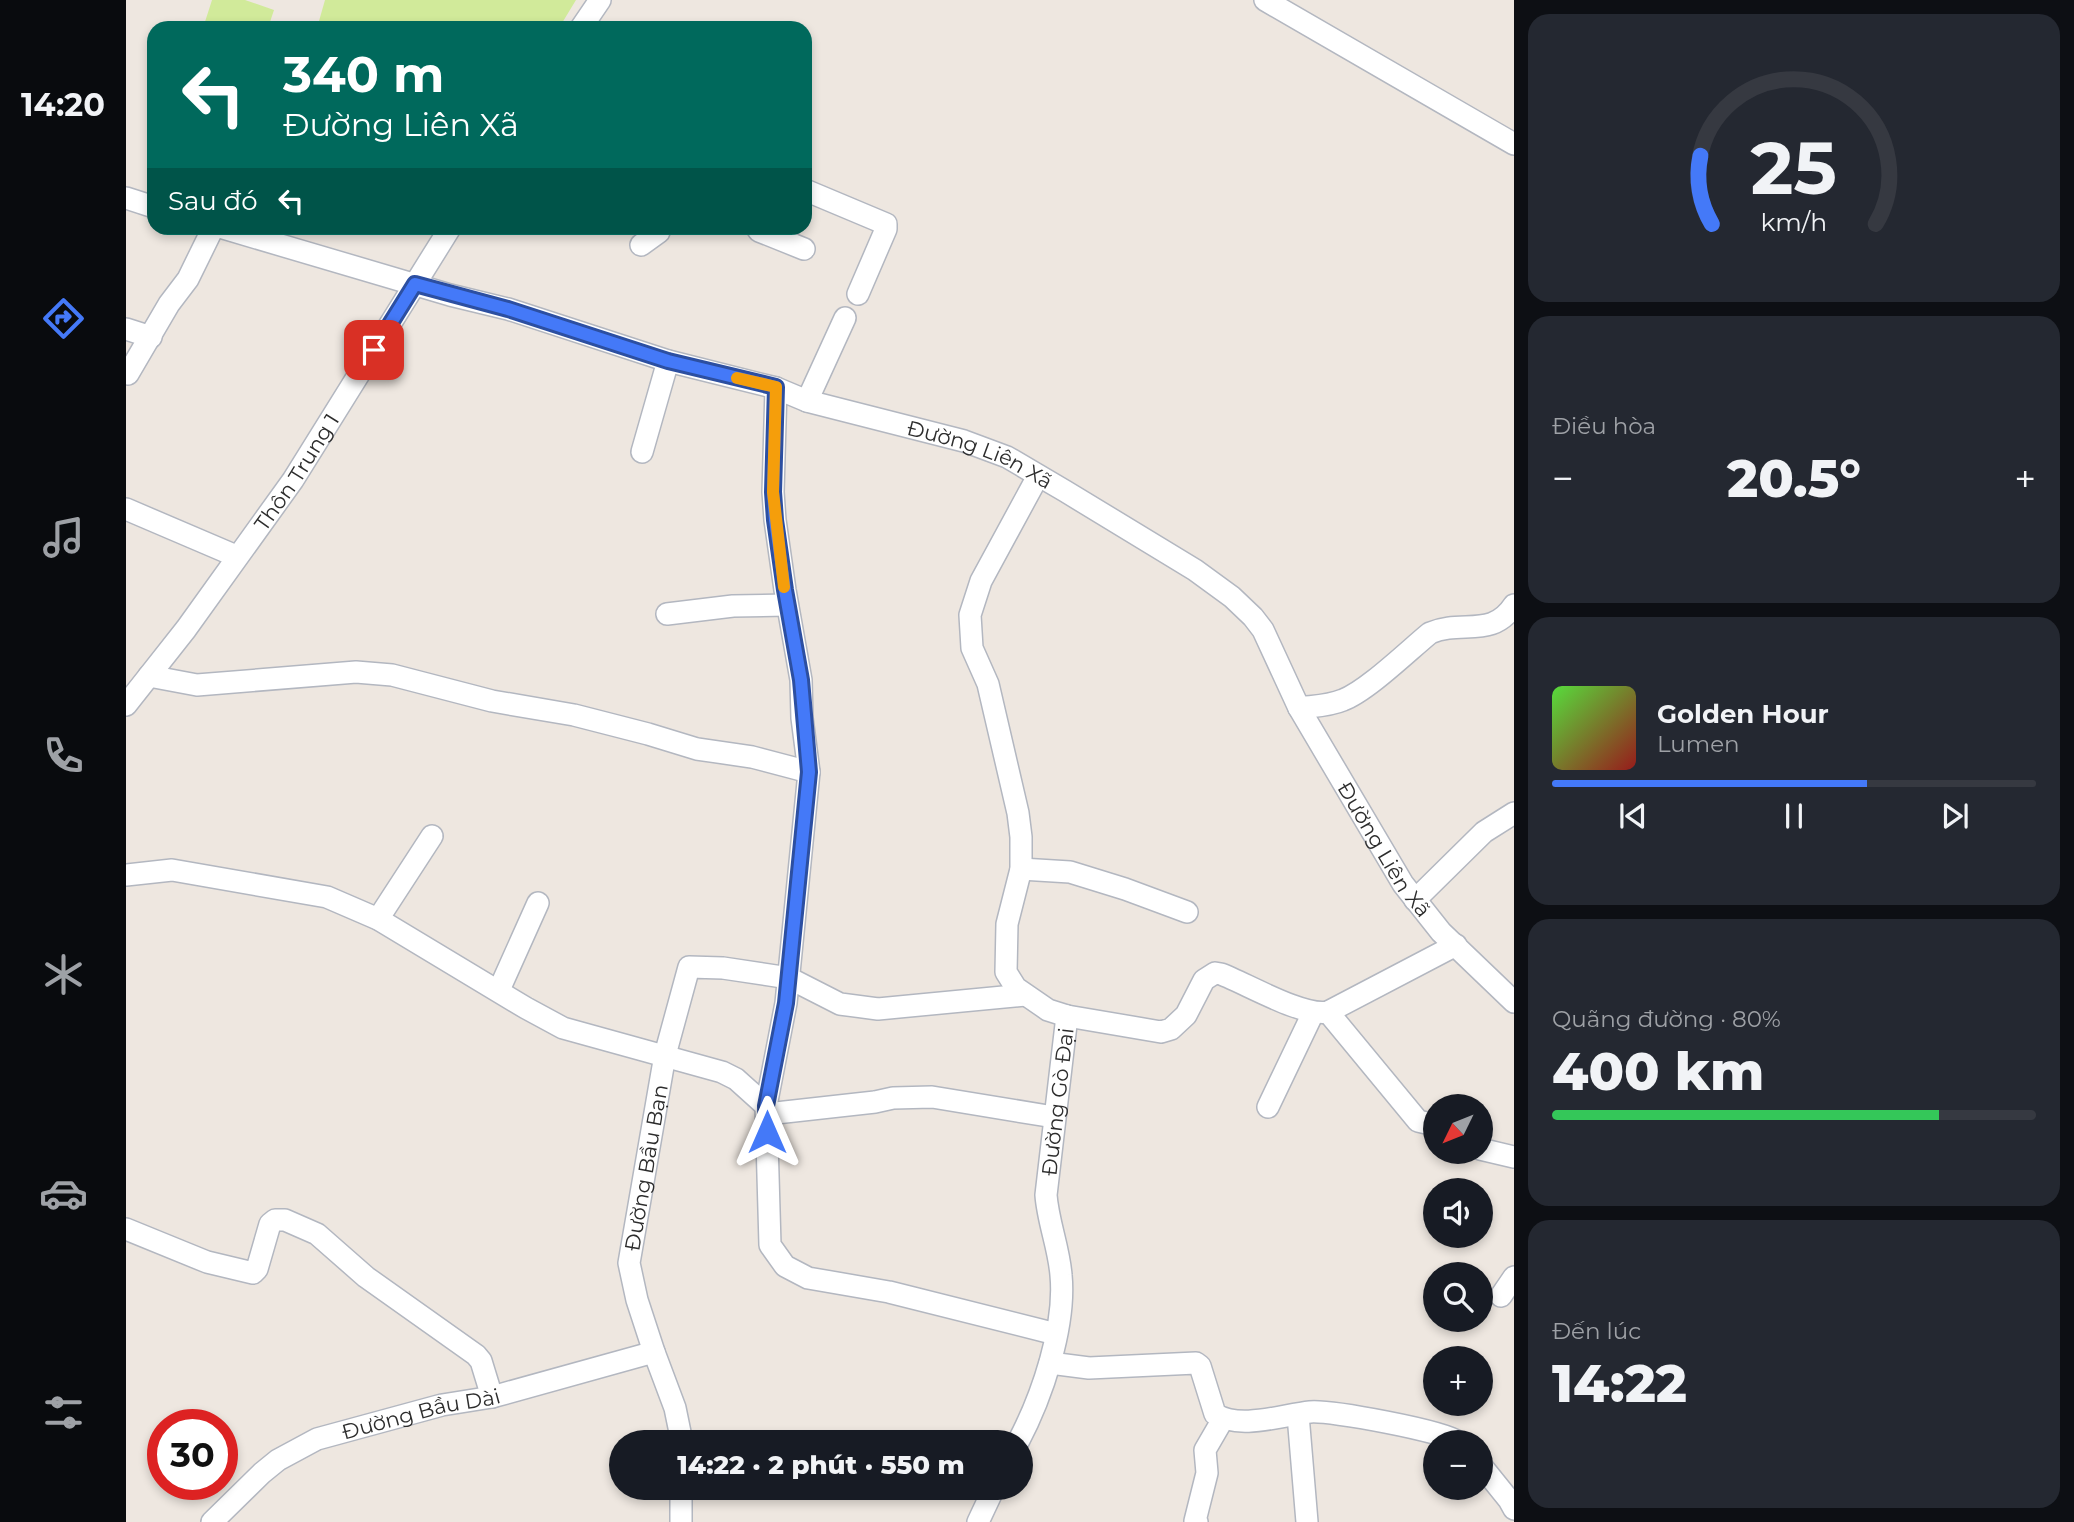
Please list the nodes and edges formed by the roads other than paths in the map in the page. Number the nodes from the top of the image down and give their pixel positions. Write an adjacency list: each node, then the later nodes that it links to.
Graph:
1 (600, 0): 3 (street)
2 (1265, 0): 4 (street)
3 (586, 21)
4 (1514, 144)
5 (812, 193): 16 (street)
6 (126, 198): 7 (street)
7 (147, 205)
8 (210, 235): 19 (street)
9 (247, 235): 15 (street, Đường Liên Xã)
10 (446, 235): 15 (street, Thôn Trung 1)
11 (655, 235): 13 (street)
12 (769, 235): 14 (street)
13 (641, 245)
14 (804, 249)
15 (415, 284): 20 (street, Đường Liên Xã); 27 (street, Thôn Trung 1)
16 (858, 294)
17 (845, 318): 23 (street)
18 (126, 329): 19 (street)
19 (150, 337): 21 (street)
20 (668, 361): 22 (street, Đường Liên Xã); 24 (street)
21 (128, 374)
22 (776, 387): 23 (street, Đường Liên Xã); 28 (street)
23 (807, 401): 25 (street, Đường Liên Xã)
24 (642, 452)
25 (1038, 476): 33 (street, Đường Liên Xã); 37 (street, Đường Gò Đại)
26 (126, 509): 27 (street)
27 (236, 556): 31 (street, Thôn Trung 1)
28 (787, 605): 30 (street); 34 (street)
29 (1514, 605): 33 (street)
30 (667, 614)
31 (149, 676): 32 (street, Thôn Trung 1); 34 (street)
32 (126, 705)
33 (1299, 708): 39 (street, Đường Liên Xã)
34 (809, 772): 44 (street)
35 (1514, 813): 39 (street)
36 (432, 836): 42 (street)
37 (1021, 869): 41 (street); 46 (street, Đường Gò Đại)
38 (126, 875): 42 (street)
39 (1415, 900): 43 (street, Đường Liên Xã)
40 (538, 902): 45 (street)
41 (1187, 912)
42 (377, 919): 45 (street)
43 (1456, 945): 47 (street, Đường Liên Xã); 48 (street)
44 (789, 978): 46 (street); 50 (street, Đường Bầu Bạn); 52 (street)
45 (499, 990): 50 (street)
46 (1025, 995): 49 (street, Đường Gò Đại)
47 (1514, 1002)
48 (1321, 1012): 49 (street); 51 (street); 54 (street)
49 (1067, 1016): 53 (street, Đường Gò Đại)
50 (665, 1055): 52 (street); 61 (street, Đường Bầu Bạn)
51 (1268, 1107)
52 (767, 1110): 53 (street); 60 (street)
53 (1054, 1116): 60 (street, Đường Gò Đại)
54 (1423, 1122)
55 (1493, 1152): 56 (street)
56 (1514, 1157)
57 (126, 1229): 63 (street)
58 (1514, 1277): 59 (street)
59 (1501, 1296)
60 (1056, 1334): 62 (street, Đường Gò Đại)
61 (654, 1352): 63 (street, Đường Bầu Dài); 66 (street, Đường Bầu Bạn)
62 (1050, 1363): 65 (street); 67 (street, Đường Gò Đại)
63 (492, 1397): 73 (street, Đường Bầu Dài)
64 (1298, 1415): 65 (street); 68 (street); 77 (street)
65 (1223, 1419): 76 (street)
66 (680, 1430)
67 (1023, 1430)
68 (1423, 1432)
69 (1493, 1480): 72 (street)
70 (681, 1500): 74 (street)
71 (983, 1500): 75 (street)
72 (1514, 1509)
73 (212, 1522)
74 (681, 1522)
75 (978, 1522)
76 (1197, 1522)
77 (1307, 1522)

